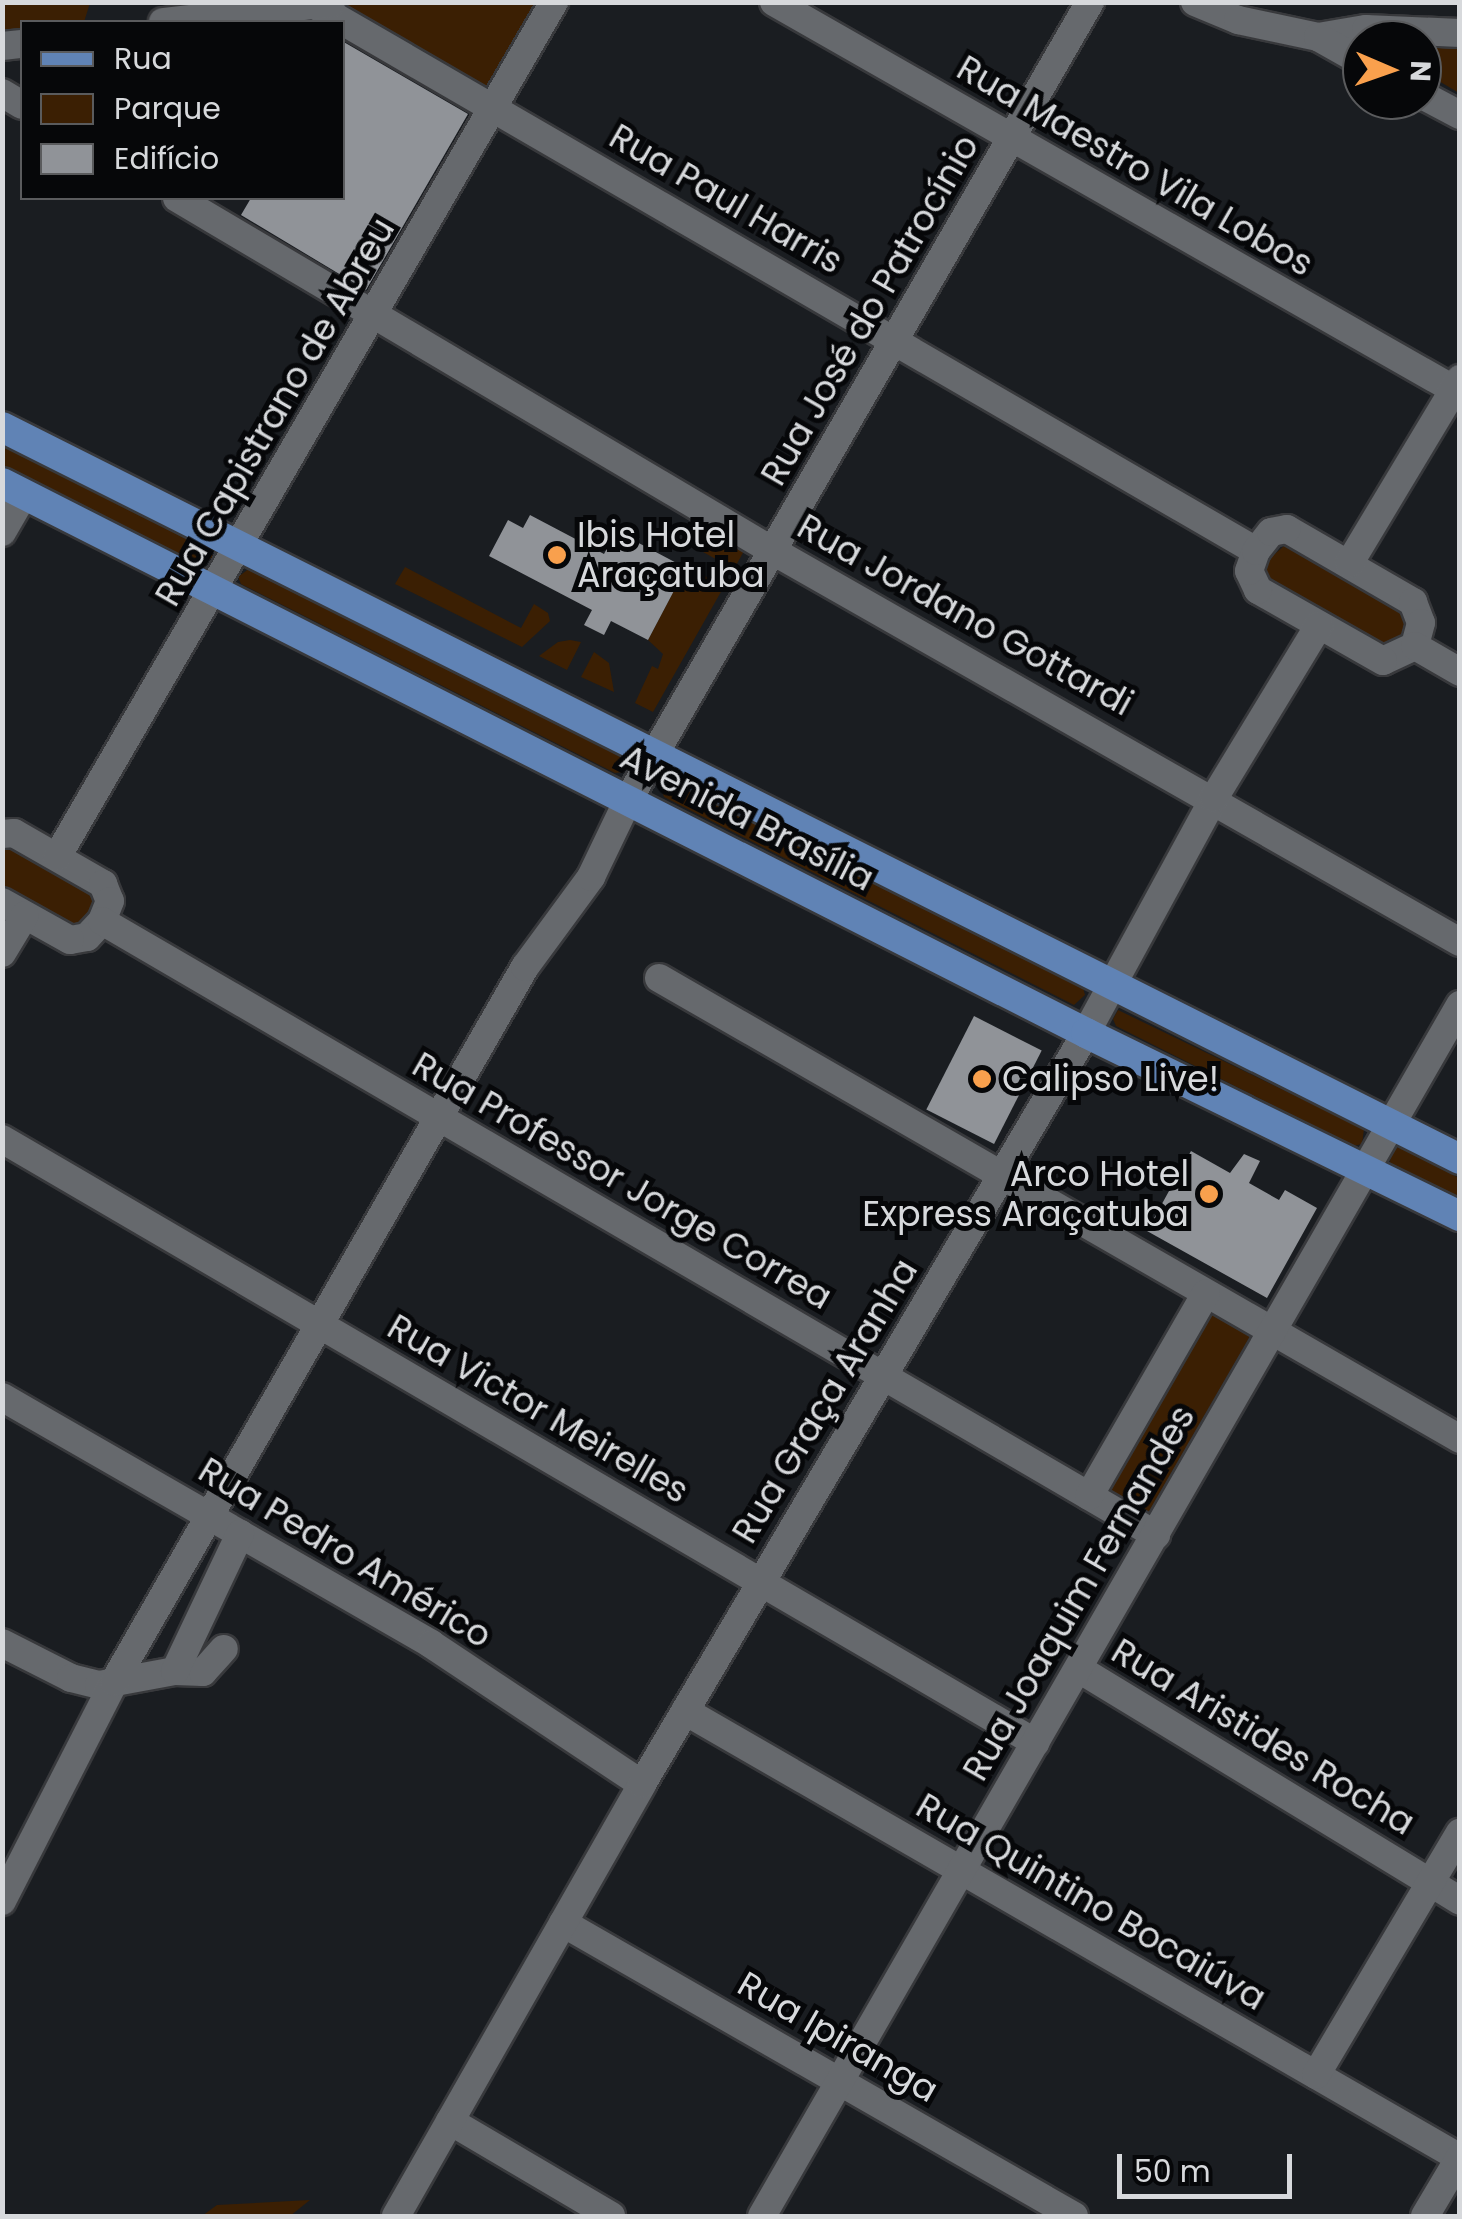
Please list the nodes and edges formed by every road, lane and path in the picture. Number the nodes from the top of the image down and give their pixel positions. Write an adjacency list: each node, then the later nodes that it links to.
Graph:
1 (554, 2): 10 (street, Rua Capistrano de Abreu)
2 (774, 2): 11 (street, Rua Maestro Vila Lobos)
3 (1090, 2): 11 (street, Rua José do Patrocínio)
4 (1195, 2): 8 (street)
5 (322, 4): 6 (street); 10 (street, Rua Paul Harris)
6 (179, 14)
7 (1342, 34): 8 (street)
8 (1318, 38): 9 (street)
9 (1342, 51)
10 (495, 108): 13 (street, Rua Capistrano de Abreu); 14 (street, Rua Paul Harris)
11 (1013, 140): 14 (street, Rua José do Patrocínio); 15 (street, Rua Maestro Vila Lobos)
12 (180, 200): 13 (street, Rua Jordano Gottardi)
13 (376, 316): 19 (street, Rua Capistrano de Abreu); 21 (street, Rua Jordano Gottardi)
14 (896, 342): 20 (street, Rua Paul Harris); 21 (street, Rua José do Patrocínio)
15 (1457, 387): 22 (street)
16 (2, 426): 19 (main road, Avenida Brasília)
17 (13, 489): 18 (street); 23 (main road, Avenida Brasília)
18 (2, 532)
19 (238, 548): 23 (street, Rua Capistrano de Abreu); 27 (main road, Avenida Brasília)
20 (1256, 550): 22 (street); 24 (street)
21 (774, 551): 27 (street, Rua José do Patrocínio); 28 (street, Rua Jordano Gottardi)
22 (1349, 564): 25 (street)
23 (213, 590): 29 (main road, Avenida Brasília); 31 (street, Rua Capistrano de Abreu)
24 (1318, 625): 25 (street); 28 (street, Rua Graça Aranha)
25 (1414, 646): 26 (street)
26 (1460, 672)
27 (654, 754): 29 (street, Rua José do Patrocínio); 37 (main road, Avenida Brasília)
28 (1214, 798): 34 (street, Rua Jordano Gottardi); 37 (street, Rua Graça Aranha)
29 (628, 800): 39 (main road, Avenida Brasília); 40 (street, Rua José do Patrocínio)
30 (2, 834): 31 (street)
31 (57, 857): 33 (street)
32 (14, 908): 33 (street); 35 (street)
33 (102, 921): 40 (street, Rua Professor Jorge Correa)
34 (1460, 942)
35 (2, 953)
36 (659, 978): 45 (street)
37 (1112, 984): 39 (street, Rua Graça Aranha); 41 (main road, Avenida Brasília)
38 (1460, 1005): 41 (street, Rua Joaquim Fernandes)
39 (1086, 1033): 44 (main road, Avenida Brasília); 45 (street, Rua Graça Aranha)
40 (439, 1118): 48 (street, Rua José do Patrocínio); 50 (street, Rua Professor Jorge Correa)
41 (1392, 1123): 43 (main road, Avenida Brasília); 44 (street, Rua Joaquim Fernandes)
42 (2, 1139): 48 (street, Rua Victor Meirelles)
43 (1460, 1159)
44 (1365, 1170): 46 (main road, Avenida Brasília); 49 (street, Rua Joaquim Fernandes)
45 (1002, 1175): 47 (street); 50 (street, Rua Graça Aranha)
46 (1460, 1216)
47 (1206, 1293): 49 (street); 53 (street)
48 (321, 1325): 54 (street); 57 (street, Rua Victor Meirelles)
49 (1274, 1332): 52 (street); 56 (street, Rua Joaquim Fernandes)
50 (883, 1376): 53 (street, Rua Professor Jorge Correa); 57 (street, Rua Graça Aranha)
51 (2, 1397): 54 (street, Rua Pedro Américo)
52 (1460, 1439)
53 (1089, 1496): 56 (street, Rua Professor Jorge Correa)
54 (210, 1516): 55 (street, Rua Pedro Américo); 58 (street)
55 (240, 1534): 59 (street); 67 (street, Rua Pedro Américo)
56 (1156, 1535): 62 (street, Rua Joaquim Fernandes)
57 (761, 1583): 65 (street, Rua Graça Aranha); 66 (street, Rua Victor Meirelles)
58 (168, 1590): 59 (street); 64 (street)
59 (205, 1610): 63 (street)
60 (2, 1643): 64 (street)
61 (224, 1649): 63 (street)
62 (1079, 1668): 66 (street, Rua Joaquim Fernandes); 70 (street, Rua Aristides Rocha)
63 (176, 1671): 64 (street)
64 (114, 1682): 71 (street)
65 (685, 1711): 67 (street, Rua Graça Aranha); 69 (street, Rua Quintino Bocaiúva)
66 (1036, 1743): 69 (street, Rua Joaquim Fernandes)
67 (642, 1784): 73 (street, Rua Graça Aranha)
68 (1460, 1832): 70 (street)
69 (962, 1871): 74 (street, Rua Quintino Bocaiúva); 75 (street, Rua Joaquim Fernandes)
70 (1430, 1882): 72 (street, Rua Aristides Rocha); 74 (street)
71 (2, 1901)
72 (1460, 1901)
73 (563, 1922): 75 (street, Rua Ipiranga); 76 (street, Rua Graça Aranha)
74 (1316, 2074): 77 (street, Rua Quintino Bocaiúva)
75 (840, 2081): 80 (street, Rua Joaquim Fernandes); 81 (street, Rua Ipiranga)
76 (450, 2121): 78 (street, Rua Graça Aranha); 79 (street)
77 (1459, 2157): 82 (street)
78 (396, 2216)
79 (611, 2216)
80 (762, 2216)
81 (1074, 2216)
82 (1426, 2216)

